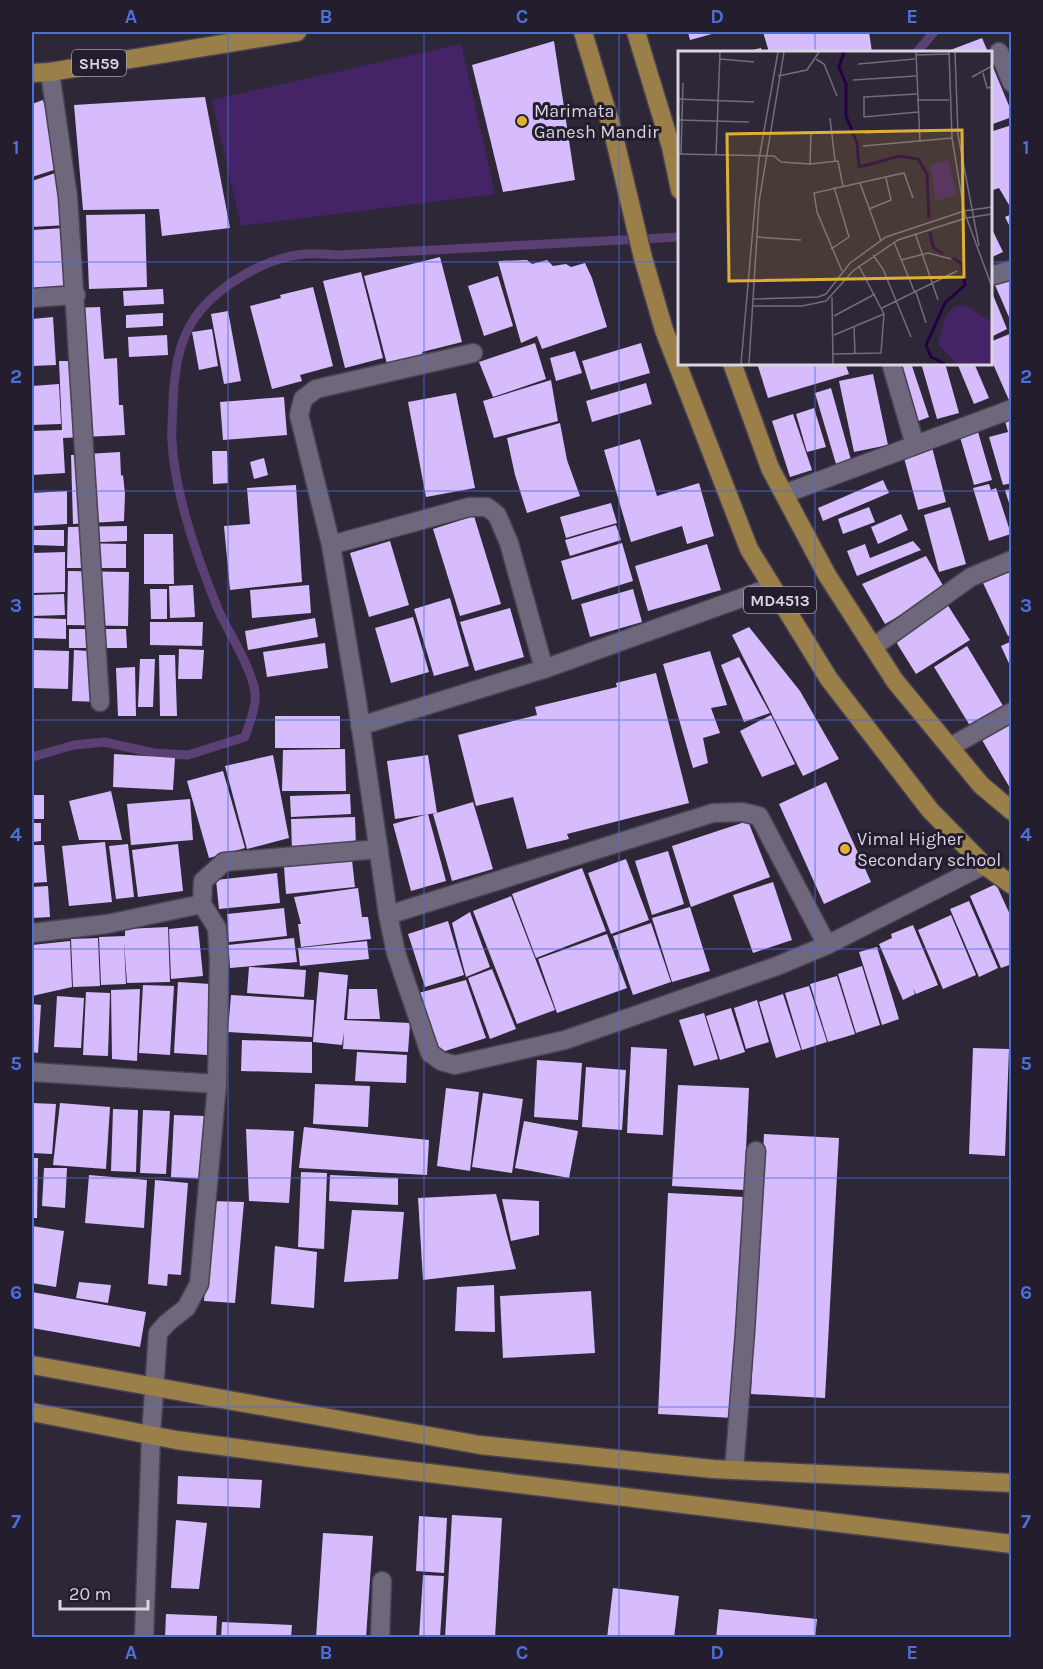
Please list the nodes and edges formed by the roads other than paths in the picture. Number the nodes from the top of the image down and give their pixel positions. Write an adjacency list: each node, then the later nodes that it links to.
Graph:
1 (297, 32): 5 (main road, SH59)
2 (583, 32): 20 (main road, MD4513)
3 (636, 32): 7 (main road)
4 (999, 52): 6 (street)
5 (41, 72): 10 (street)
6 (1011, 83)
7 (678, 180)
8 (1011, 270): 9 (street)
9 (992, 275)
10 (76, 295): 11 (street); 23 (street)
11 (32, 298)
12 (472, 353): 18 (street)
13 (732, 364): 17 (main road, MD4513)
14 (891, 364): 16 (street)
15 (1011, 410): 16 (street)
16 (915, 445): 17 (street)
17 (784, 494): 21 (main road, MD4513)
18 (331, 544): 22 (street); 25 (street)
19 (1011, 561): 21 (street)
20 (772, 587): 22 (street); 29 (main road, MD4513)
21 (873, 647): 26 (main road, MD4513)
22 (544, 669): 25 (street)
23 (100, 702)
24 (1011, 712): 26 (street)
25 (360, 726): 28 (street)
26 (950, 747): 27 (main road, MD4513)
27 (1011, 811)
28 (379, 849): 31 (street); 32 (street)
29 (984, 865): 30 (main road, MD4513); 34 (street)
30 (1011, 885)
31 (202, 904): 33 (street); 36 (street)
32 (388, 915): 34 (street); 34 (street)
33 (32, 933)
34 (827, 945)
35 (32, 1072): 36 (street)
36 (217, 1084): 39 (street)
37 (756, 1151): 42 (street)
38 (32, 1365): 39 (main road)
39 (155, 1387): 41 (street); 42 (main road)
40 (32, 1412): 41 (main road)
41 (151, 1435): 44 (main road); 46 (street)
42 (734, 1470): 43 (main road)
43 (1011, 1483)
44 (1011, 1544)
45 (382, 1581): 47 (street)
46 (144, 1638)
47 (380, 1638)

